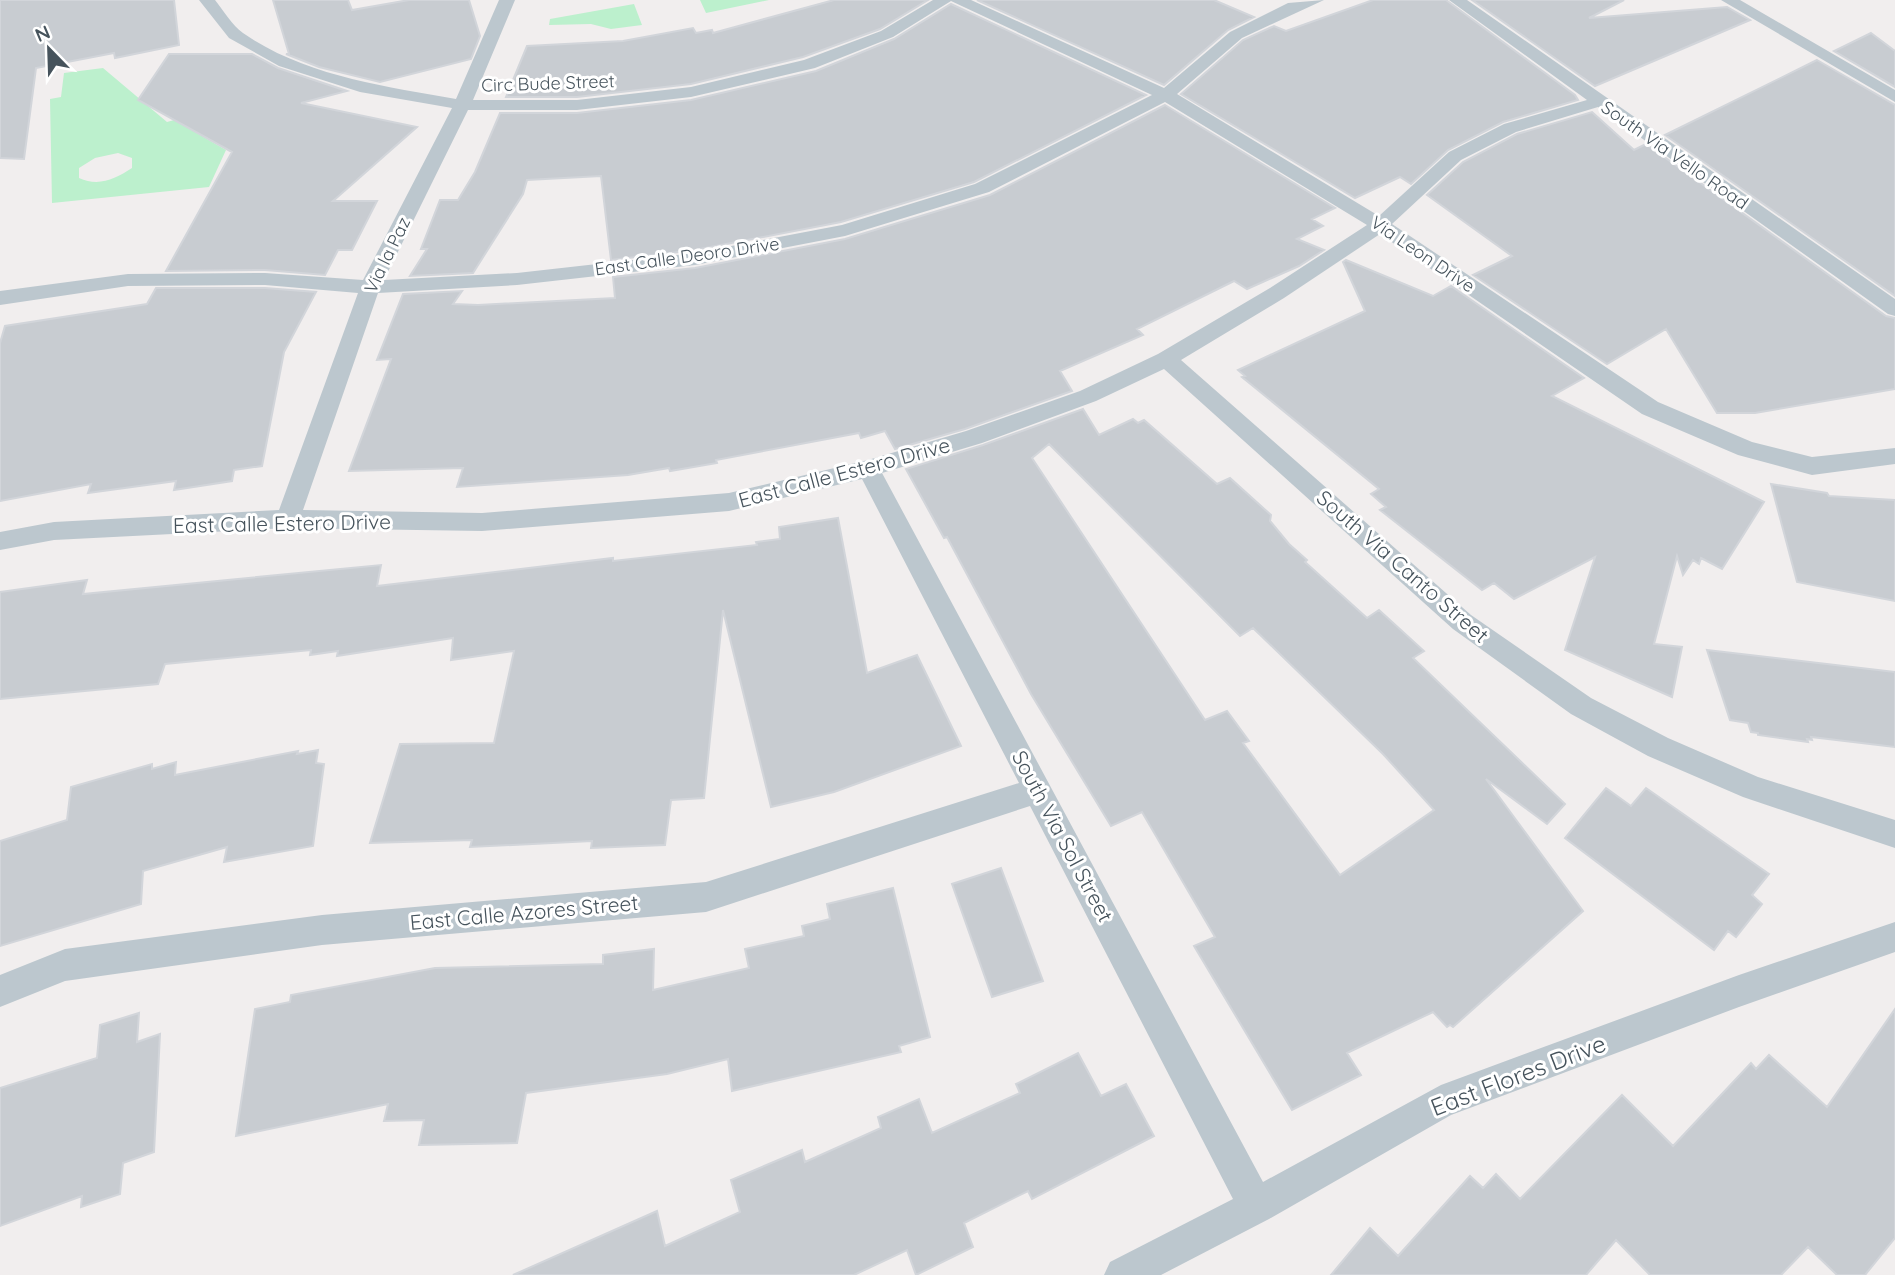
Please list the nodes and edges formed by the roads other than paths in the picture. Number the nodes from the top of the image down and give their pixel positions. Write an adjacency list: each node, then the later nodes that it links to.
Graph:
1 (207, 0): 11 (lane, Circ Bude Street)
2 (508, 0): 11 (lane, Via la Paz)
3 (944, 0): 11 (lane, Circ Bude Street)
4 (958, 0): 8 (lane, Via Leon Drive)
5 (1316, 0): 8 (lane, East Calle Deoro Drive)
6 (1457, 0): 10 (lane, South Via Vello Road)
7 (1728, 0): 9 (lane)
8 (1166, 95): 12 (lane, Via Leon Drive); 13 (lane, East Calle Deoro Drive)
9 (1895, 97)
10 (1598, 102): 12 (lane, East Calle Estero Drive); 15 (lane, South Via Vello Road)
11 (462, 105): 13 (lane, Via la Paz)
12 (1380, 225): 16 (lane, East Calle Estero Drive); 17 (lane, Via Leon Drive)
13 (370, 287): 14 (lane, East Calle Deoro Drive); 19 (lane, Via la Paz)
14 (0, 298)
15 (1895, 309)
16 (1166, 359): 18 (lane, East Calle Estero Drive); 22 (lane, South Via Canto Street)
17 (1895, 456)
18 (868, 469): 19 (lane, East Calle Estero Drive); 21 (lane, South Via Sol Street)
19 (288, 519): 20 (lane, East Calle Estero Drive)
20 (0, 541)
21 (1039, 790): 24 (lane, East Calle Azores Street); 25 (lane, South Via Sol Street)
22 (1895, 834)
23 (1895, 937): 25 (lane, East Flores Drive)
24 (0, 991)
25 (1256, 1206): 26 (lane, East Flores Drive)
26 (1123, 1275)

